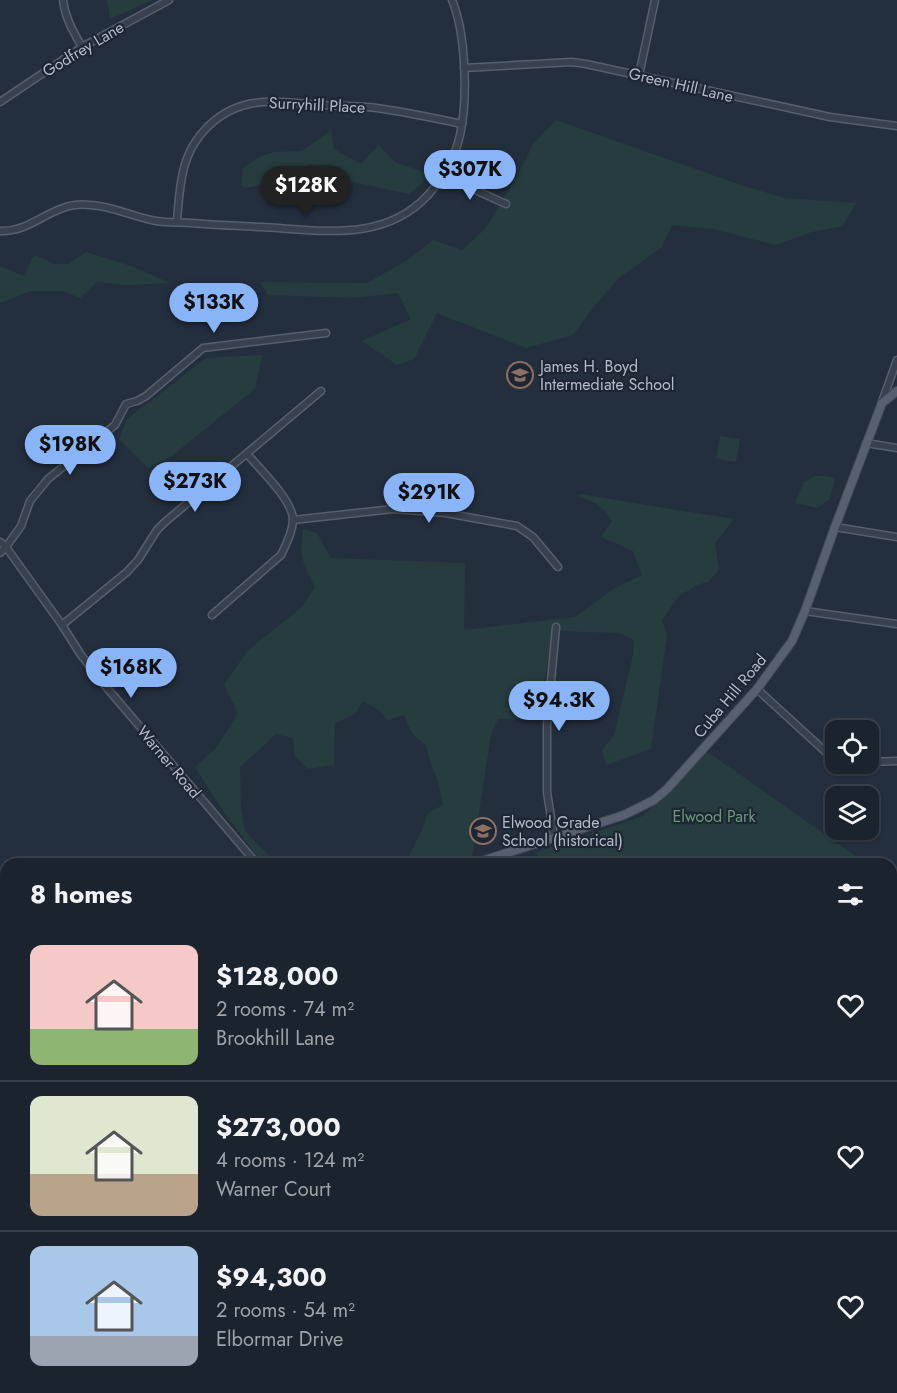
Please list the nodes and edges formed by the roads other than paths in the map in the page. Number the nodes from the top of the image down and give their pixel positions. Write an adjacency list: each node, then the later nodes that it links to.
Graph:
1 (63, 0): 5 (street)
2 (169, 0): 5 (street, Godfrey Lane)
3 (452, 0): 6 (street)
4 (656, 0): 7 (street)
5 (82, 46): 8 (street, Godfrey Lane)
6 (464, 68): 7 (street, Green Hill Lane); 9 (street)
7 (639, 75): 10 (street, Green Hill Lane)
8 (0, 102)
9 (462, 124): 11 (street); 13 (street, Surryhill Place)
10 (897, 126)
11 (444, 176): 12 (street); 13 (street)
12 (506, 204)
13 (177, 222): 14 (street)
14 (0, 231)
15 (326, 333): 27 (street)
16 (897, 360): 19 (street)
17 (321, 391): 22 (street)
18 (897, 391): 19 (main road, Cuba Hill Road)
19 (882, 403): 20 (main road, Cuba Hill Road)
20 (866, 443): 21 (street); 24 (main road, Cuba Hill Road)
21 (897, 448)
22 (247, 454): 23 (street); 33 (street)
23 (293, 520): 29 (street); 31 (street)
24 (835, 527): 25 (street); 30 (main road, Cuba Hill Road)
25 (897, 537)
26 (0, 542): 27 (street, Warner Road)
27 (6, 548): 28 (street); 33 (street, Warner Road)
28 (0, 553)
29 (558, 567)
30 (806, 611): 32 (street); 35 (main road, Cuba Hill Road)
31 (212, 615)
32 (897, 624)
33 (62, 625): 40 (street, Warner Road)
34 (556, 627): 39 (street)
35 (757, 689): 36 (street); 39 (main road, Cuba Hill Road)
36 (825, 752)
37 (897, 761): 38 (street)
38 (879, 762)
39 (554, 837): 41 (main road, Cuba Hill Road)
40 (252, 858)
41 (491, 858)

